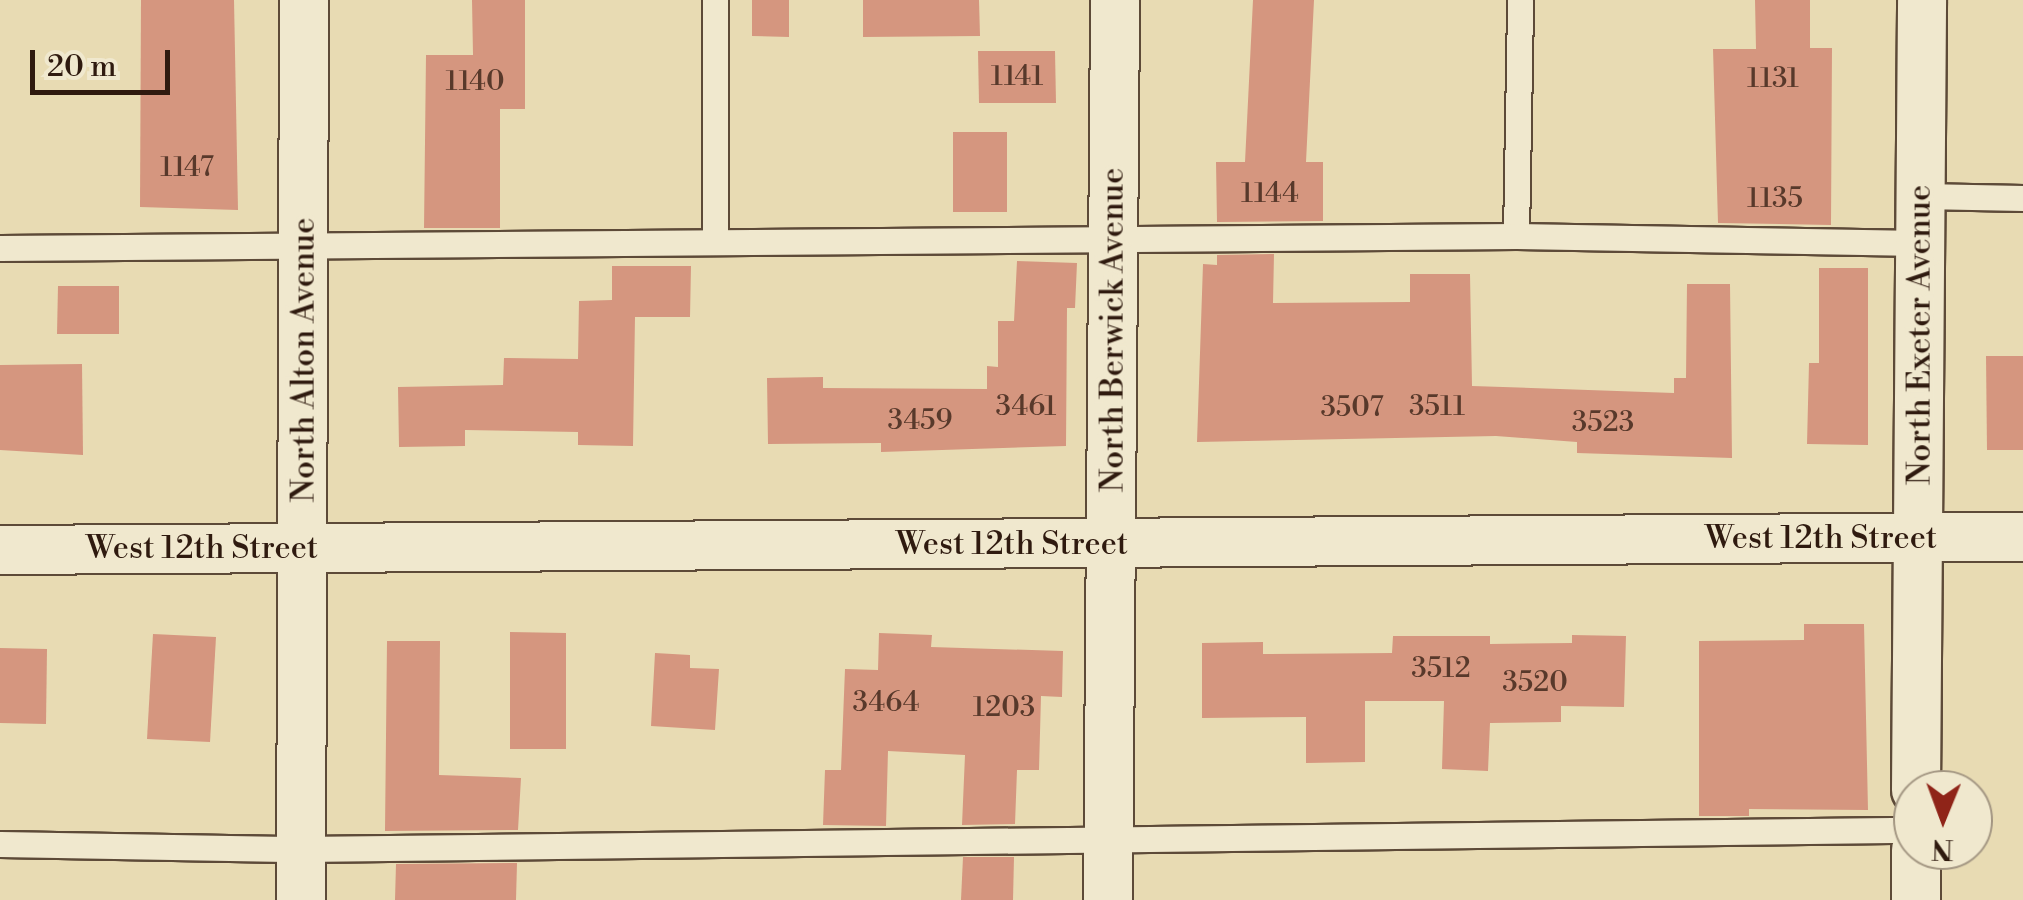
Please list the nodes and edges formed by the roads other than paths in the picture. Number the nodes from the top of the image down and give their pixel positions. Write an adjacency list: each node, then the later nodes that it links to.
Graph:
1 (304, 0): 12 (street, North Alton Avenue)
2 (715, 0): 10 (lane)
3 (1115, 0): 9 (street, North Berwick Avenue)
4 (1520, 0): 8 (lane)
5 (1922, 0): 6 (street, North Exeter Avenue)
6 (1921, 196): 7 (lane); 11 (street, North Exeter Avenue)
7 (2023, 198)
8 (1516, 236): 9 (lane); 11 (lane)
9 (1114, 238): 10 (lane); 16 (street, North Berwick Avenue)
10 (715, 242): 12 (lane)
11 (1920, 243): 14 (street, North Exeter Avenue)
12 (304, 246): 13 (lane); 17 (street, North Alton Avenue)
13 (0, 248)
14 (1918, 538): 15 (street, West 12th Street); 16 (street, West 12th Street); 19 (street, North Exeter Avenue)
15 (2023, 538)
16 (1111, 544): 17 (street, West 12th Street); 21 (street, North Berwick Avenue)
17 (304, 547): 18 (street, West 12th Street); 23 (street, North Alton Avenue)
18 (0, 550)
19 (1916, 770)
20 (1893, 830): 21 (lane)
21 (1109, 841): 23 (lane); 26 (street, North Berwick Avenue)
22 (0, 844): 23 (lane)
23 (301, 849): 25 (street, North Alton Avenue)
24 (1916, 870): 27 (street)
25 (301, 900)
26 (1108, 900)
27 (1916, 900)

